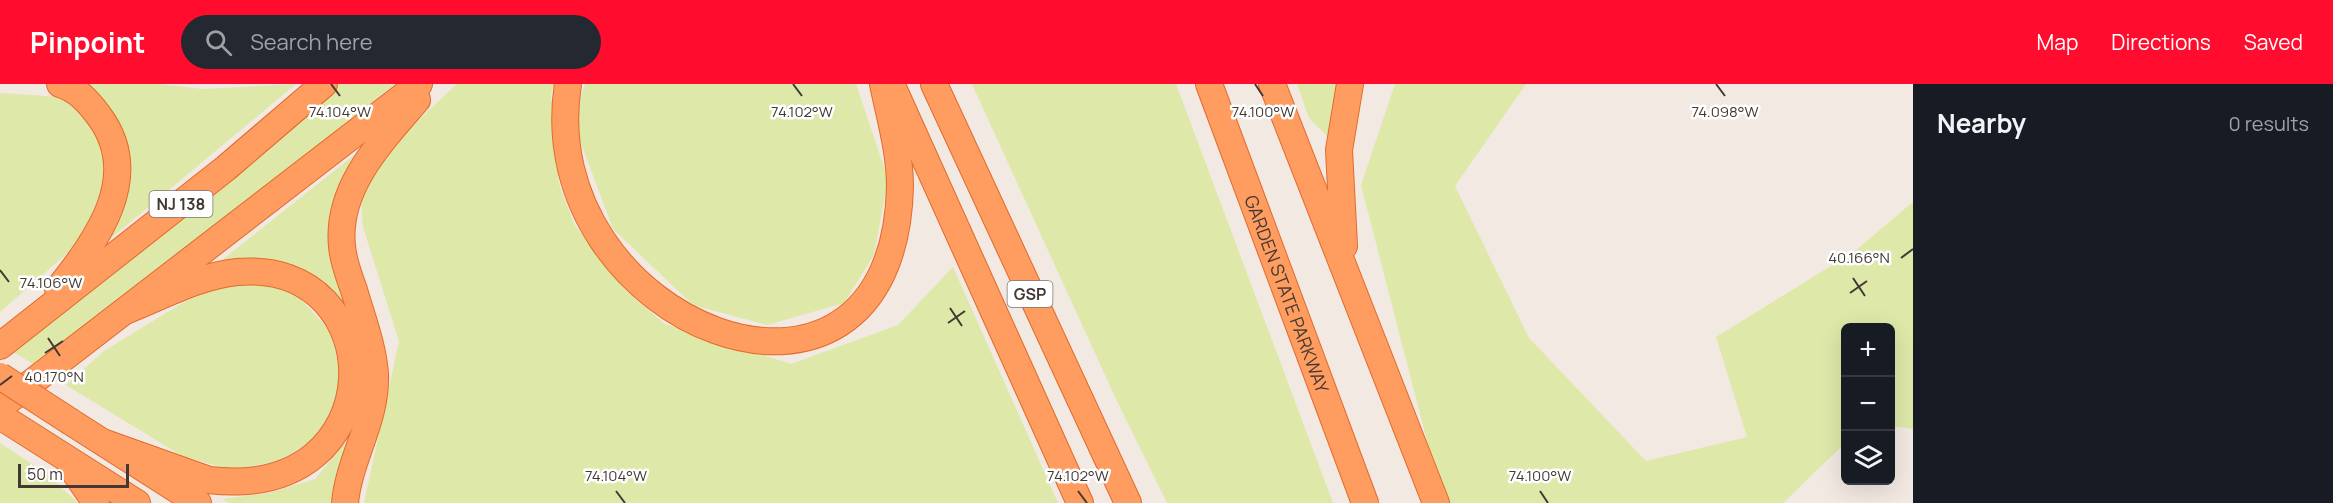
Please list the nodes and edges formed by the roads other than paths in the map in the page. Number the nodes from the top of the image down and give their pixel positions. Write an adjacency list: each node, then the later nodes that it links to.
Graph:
1 (60, 84): 14 (highway)
2 (324, 84): 14 (highway, NJ 138)
3 (419, 84): 13 (highway, NJ 138)
4 (431, 84): 24 (highway)
5 (568, 84): 6 (highway)
6 (883, 84)
7 (891, 84): 25 (highway)
8 (934, 84): 26 (highway, GSP)
9 (1209, 84): 27 (highway, GARDEN STATE PARKWAY)
10 (1272, 84): 12 (highway)
11 (1350, 84): 12 (highway)
12 (1347, 276): 28 (highway)
13 (125, 311): 17 (highway, NJ 138); 19 (highway)
14 (34, 320): 15 (highway, NJ 138)
15 (0, 346)
16 (0, 376): 19 (highway, bridge)
17 (0, 407)
18 (0, 416): 20 (highway)
19 (105, 443): 23 (highway)
20 (61, 456): 21 (highway); 22 (highway)
21 (96, 503)
22 (137, 503)
23 (198, 503)
24 (345, 503)
25 (1080, 503)
26 (1128, 503)
27 (1365, 503)
28 (1436, 503)

